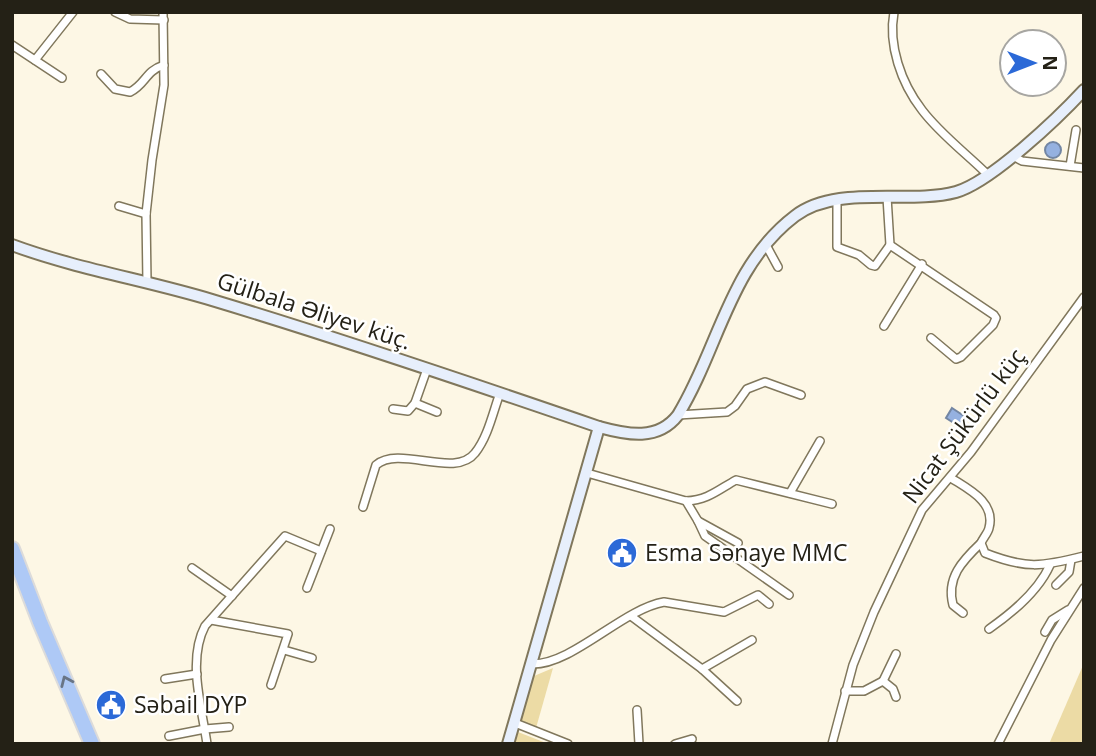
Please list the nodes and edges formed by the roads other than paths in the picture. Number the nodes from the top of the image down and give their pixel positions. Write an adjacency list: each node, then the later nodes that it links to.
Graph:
1 (74, 12): 6 (street)
2 (115, 12): 4 (street)
3 (894, 12): 15 (street)
4 (163, 16): 7 (street)
5 (12, 45): 6 (street)
6 (35, 60): 9 (street)
7 (164, 65): 8 (street); 19 (street)
8 (101, 74)
9 (62, 78)
10 (1084, 90): 12 (street, Gülbala Əliyev küç.)
11 (1076, 131): 13 (street)
12 (1013, 156): 13 (street); 15 (street, Gülbala Əliyev küç.)
13 (1070, 166): 14 (street)
14 (1084, 168)
15 (988, 175): 16 (street, Gülbala Əliyev küç.)
16 (887, 197): 17 (street, Gülbala Əliyev küç.); 21 (street)
17 (837, 200): 20 (street, Gülbala Əliyev küç.); 21 (street)
18 (119, 206): 19 (street)
19 (146, 214): 25 (street)
20 (766, 245): 24 (street); 35 (street, Gülbala Əliyev küç.)
21 (890, 245): 23 (street)
22 (12, 246): 25 (street, Gülbala Əliyev küç.)
23 (922, 264): 27 (street); 28 (street)
24 (778, 267)
25 (147, 282): 29 (street, Gülbala Əliyev küç.)
26 (1084, 297): 39 (street, Nicat Şükürlü küç)
27 (884, 326)
28 (931, 338)
29 (426, 369): 30 (street, Gülbala Əliyev küç.); 32 (street)
30 (500, 393): 36 (street, Gülbala Əliyev küç.); 43 (street)
31 (800, 395): 35 (street)
32 (415, 403): 33 (street); 34 (street)
33 (393, 409)
34 (437, 412)
35 (678, 415): 36 (street, Gülbala Əliyev küç.)
36 (599, 427): 38 (street)
37 (820, 441): 40 (street)
38 (587, 473): 41 (street); 70 (street)
39 (951, 478): 47 (street); 76 (street, Nicat Şükürlü küç)
40 (790, 494): 41 (street); 42 (street)
41 (686, 501): 44 (street)
42 (832, 504)
43 (363, 507)
44 (698, 521): 46 (street); 57 (street)
45 (330, 529): 49 (street)
46 (738, 543)
47 (981, 543): 52 (street); 61 (street)
48 (12, 549): 85 (highway, one-way to 48)
49 (321, 551): 55 (street); 58 (street)
50 (1084, 556): 51 (street)
51 (1071, 560): 52 (street); 54 (street)
52 (1050, 565): 64 (street)
53 (192, 568): 58 (street)
54 (1056, 584)
55 (307, 588)
56 (1084, 588): 60 (street)
57 (789, 595)
58 (232, 596): 63 (street)
59 (769, 604): 62 (street)
60 (1071, 607): 65 (street); 92 (street)
61 (963, 613)
62 (631, 616): 70 (street); 71 (street)
63 (211, 620): 67 (street); 72 (street)
64 (989, 629)
65 (1045, 632)
66 (752, 640): 71 (street)
67 (284, 650): 69 (street); 75 (street)
68 (896, 654): 74 (street)
69 (312, 658)
70 (533, 664): 80 (street)
71 (702, 669): 78 (street)
72 (197, 674): 73 (street); 82 (street)
73 (165, 679)
74 (883, 681): 76 (street); 77 (street)
75 (271, 685)
76 (845, 691): 91 (street, Nicat Şükürlü küç)
77 (896, 697)
78 (737, 701)
79 (637, 710): 89 (street)
80 (514, 723): 87 (street); 88 (street)
81 (229, 727): 82 (street)
82 (205, 729): 83 (street); 86 (street)
83 (169, 736)
84 (692, 739): 90 (street)
85 (92, 744)
86 (207, 744)
87 (508, 744)
88 (568, 744)
89 (639, 744)
90 (675, 744)
91 (832, 744)
92 (998, 744)

